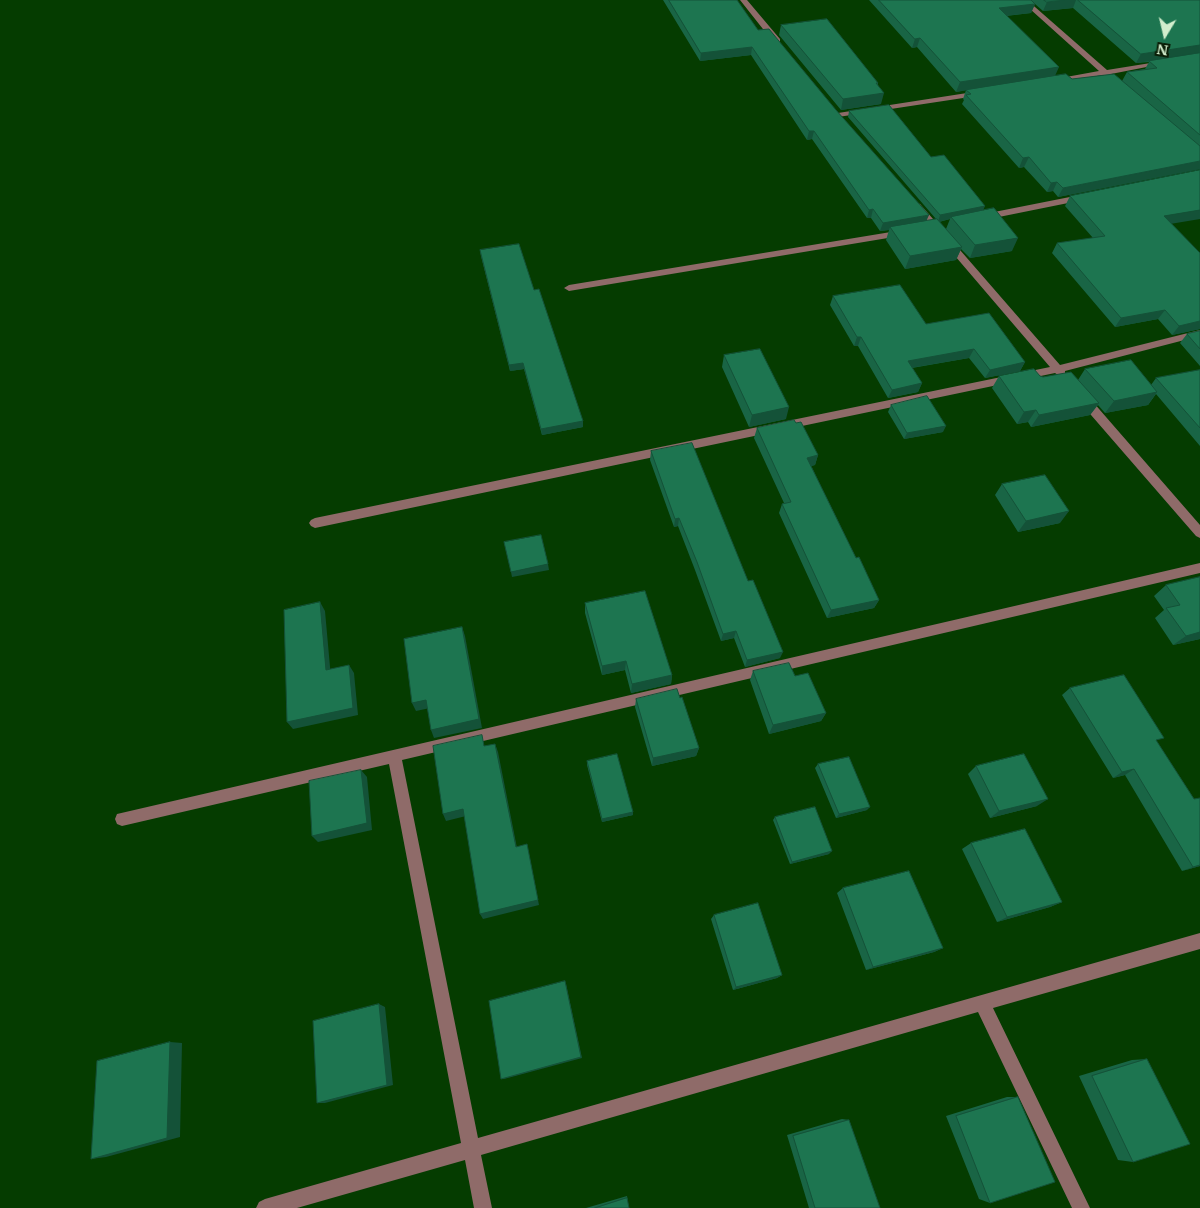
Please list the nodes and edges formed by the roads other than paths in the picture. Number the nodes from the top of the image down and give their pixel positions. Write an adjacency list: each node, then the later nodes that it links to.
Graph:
1 (743, 0): 3 (street)
2 (1023, 0): 5 (street)
3 (781, 46)
4 (1172, 62): 5 (street)
5 (1106, 73): 6 (street); 7 (street)
6 (1114, 80)
7 (1049, 82)
8 (991, 91): 9 (street)
9 (838, 115)
10 (1092, 195): 12 (street)
11 (910, 198): 13 (street)
12 (975, 219)
13 (931, 228): 14 (street); 16 (street)
14 (569, 288)
15 (1200, 333): 16 (street)
16 (1058, 369): 17 (street); 18 (street)
17 (315, 523)
18 (1200, 533)
19 (1200, 568): 20 (street)
20 (394, 756): 21 (street); 24 (street)
21 (122, 819)
22 (1200, 941): 23 (street)
23 (982, 1003): 24 (street); 27 (street)
24 (472, 1149): 25 (street); 26 (street)
25 (265, 1208)
26 (483, 1208)
27 (1081, 1208)

